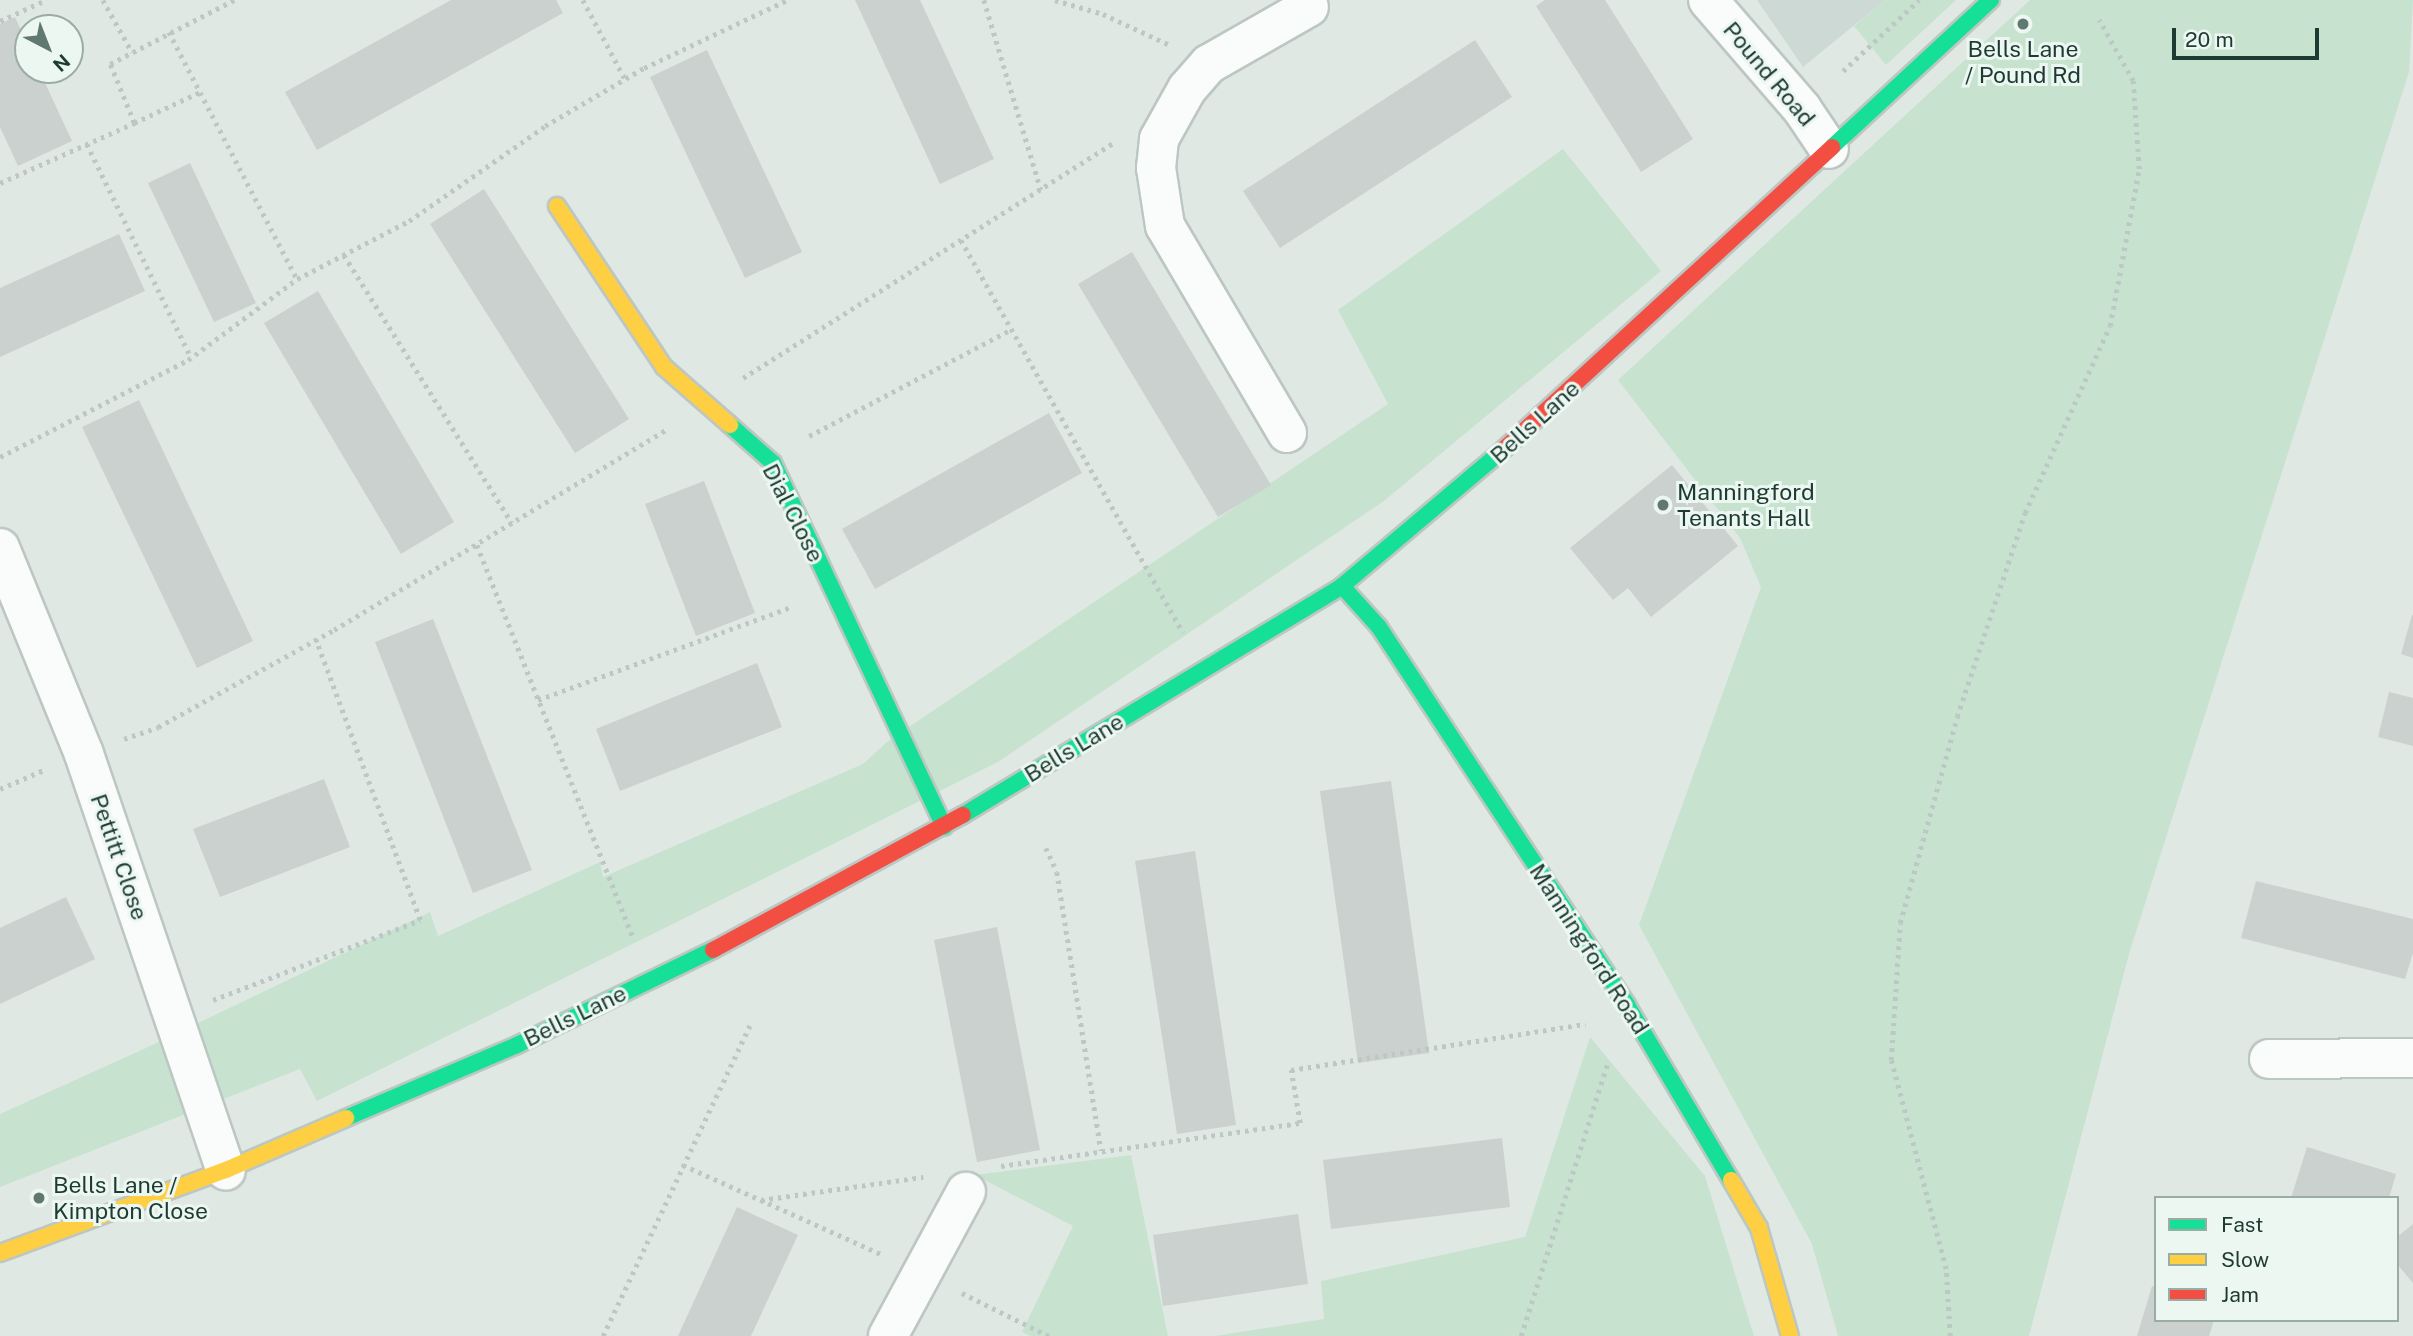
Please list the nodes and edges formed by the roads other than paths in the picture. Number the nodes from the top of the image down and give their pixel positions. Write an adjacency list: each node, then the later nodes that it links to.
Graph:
1 (1707, 0): 4 (street, Pound Road)
2 (1992, 0): 4 (street, Bells Lane)
3 (1315, 2): 6 (street)
4 (1829, 149): 8 (street, Bells Lane)
5 (557, 206): 9 (street, Dial Close)
6 (1287, 433)
7 (0, 548): 12 (street, Pettitt Close)
8 (1342, 586): 9 (street, Bells Lane); 16 (street, Manningford Road)
9 (944, 827): 12 (street, Bells Lane)
10 (2413, 1058): 11 (street)
11 (2269, 1059)
12 (226, 1170): 14 (street, Bells Lane)
13 (979, 1180): 15 (street)
14 (0, 1252)
15 (888, 1336)
16 (1790, 1336)

